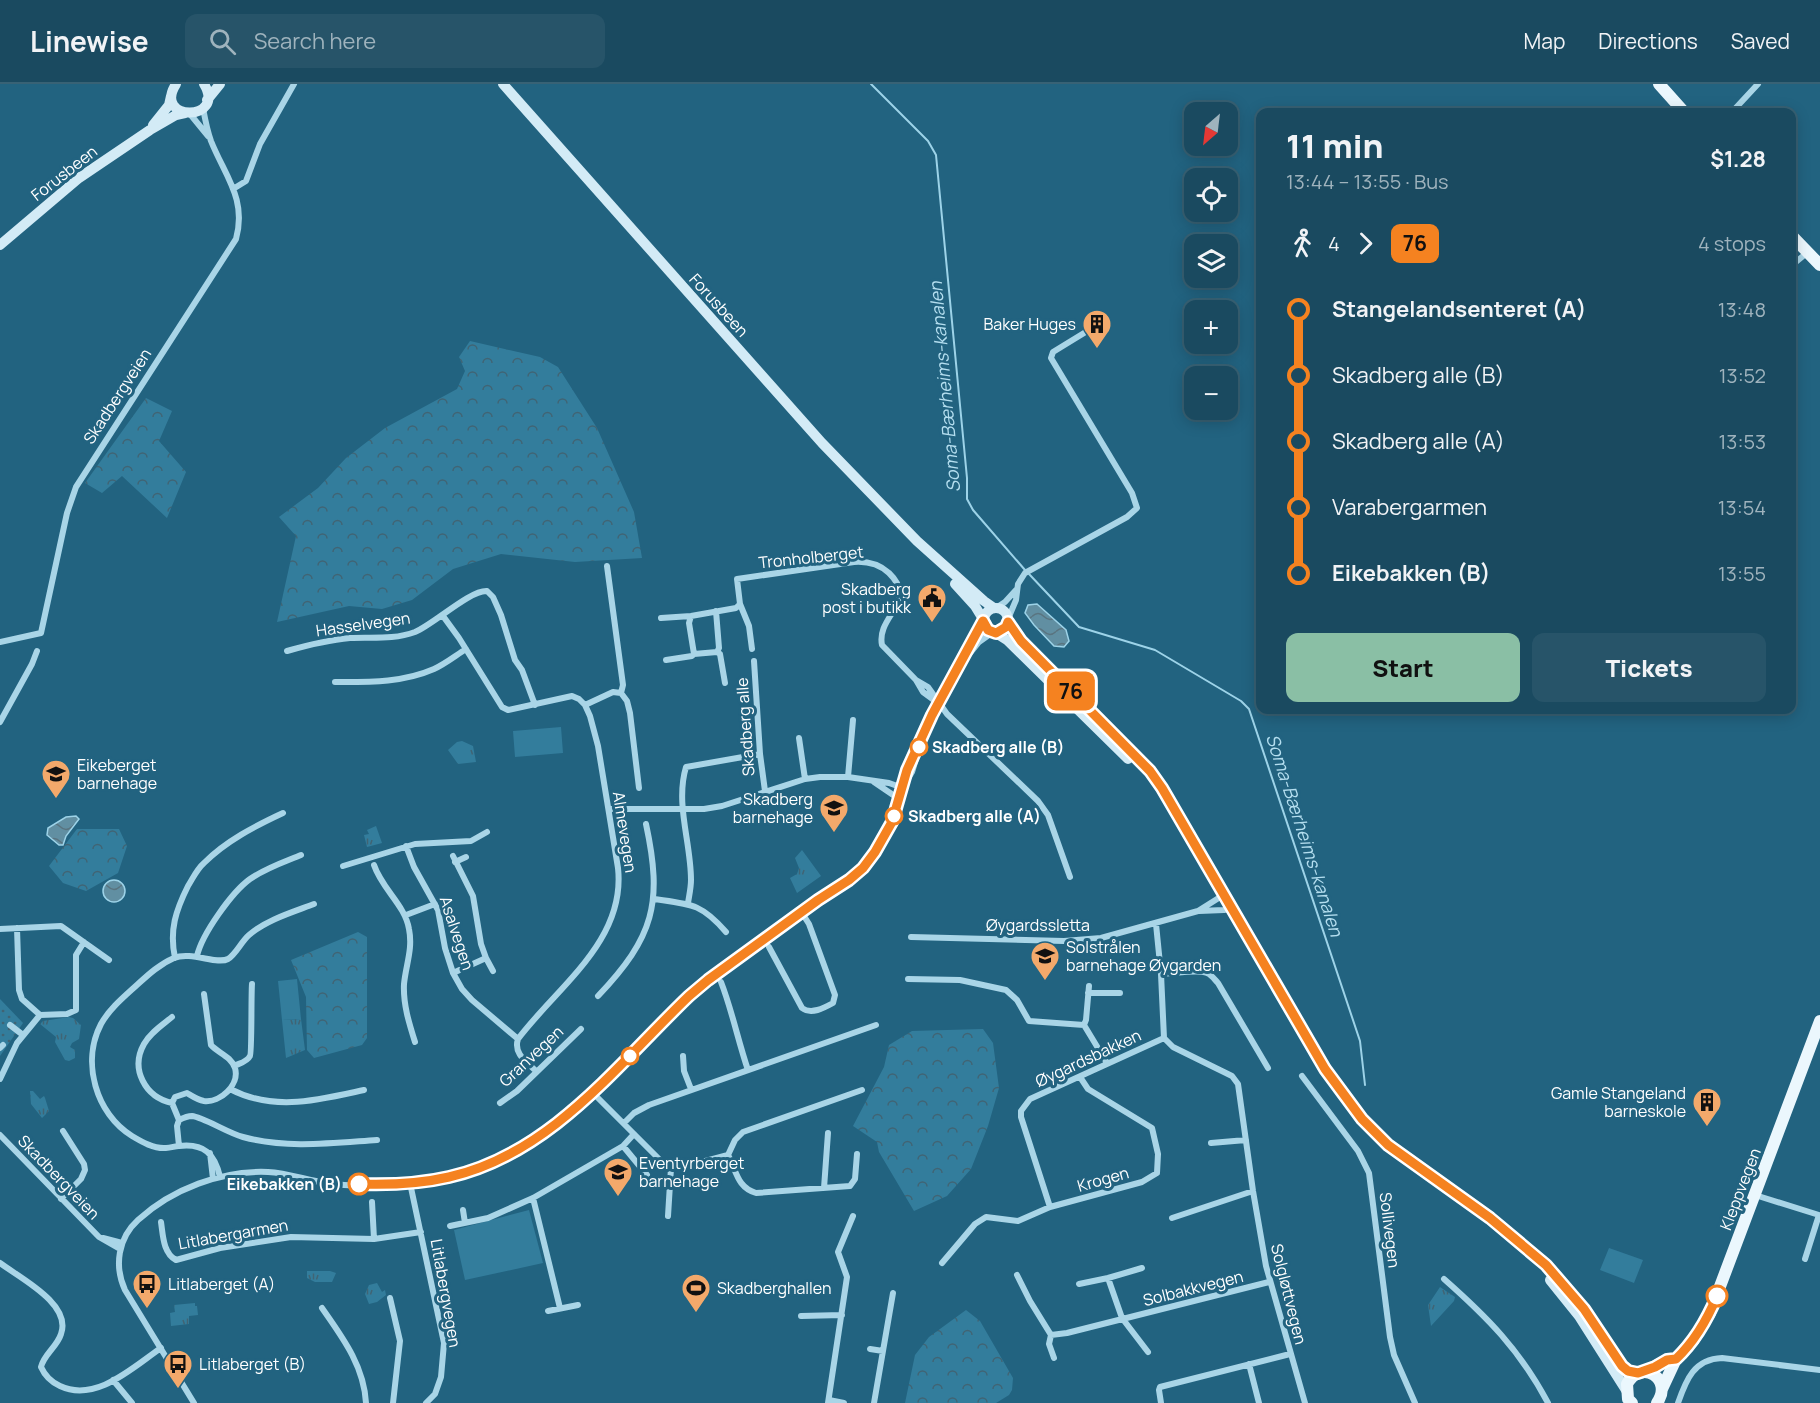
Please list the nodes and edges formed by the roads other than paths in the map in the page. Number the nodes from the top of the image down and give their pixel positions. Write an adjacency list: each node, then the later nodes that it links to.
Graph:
1 (204, 84): 8 (main road)
2 (220, 84): 8 (main road, Forusbeen)
3 (294, 84): 14 (street)
4 (503, 84): 19 (main road, Forusbeen)
5 (1659, 84): 9 (main road)
6 (1758, 84): 10 (street)
7 (174, 88): 11 (main road, Forusbeen); 12 (main road, Forusbeen)
8 (205, 104): 11 (main road, Forusbeen); 13 (street, Skadbergveien)
9 (1680, 108)
10 (1736, 108)
11 (188, 113): 12 (main road, Forusbeen); 13 (street, Skadbergveien)
12 (150, 130): 15 (main road, Forusbeen)
13 (211, 139): 14 (street, Skadbergveien)
14 (234, 189): 31 (street, Skadbergveien)
15 (0, 245)
16 (1797, 246): 17 (main road)
17 (1820, 265)
18 (1102, 322): 21 (street)
19 (917, 541): 23 (main road, Forusbeen); 28 (main road, Forusbeen)
20 (607, 566): 43 (street)
21 (1018, 587): 23 (street); 29 (street)
22 (740, 604): 24 (street); 33 (street, Tronholberget); 44 (street, Tronholberget)
23 (995, 608): 28 (main road); 29 (main road, Forusbeen)
24 (716, 611): 26 (street); 36 (street)
25 (443, 616): 32 (street); 35 (street, Hasselvegen); 45 (street, Hasselvegen)
26 (691, 616): 27 (street); 37 (street)
27 (661, 618)
28 (983, 620): 30 (main road, Forusbeen); 40 (street)
29 (1008, 620): 30 (main road); 58 (main road, Forusbeen)
30 (995, 633): 40 (street); 58 (main road, Forusbeen)
31 (0, 642)
32 (466, 649): 41 (street); 45 (street)
33 (752, 649)
34 (37, 651): 48 (street)
35 (286, 651)
36 (717, 652): 37 (street); 42 (street)
37 (694, 654): 38 (street)
38 (666, 660)
39 (754, 661): 50 (street, Skadberg alle)
40 (963, 661): 44 (street)
41 (335, 682)
42 (724, 683)
43 (621, 693): 46 (street); 54 (street)
44 (938, 703): 55 (street); 69 (street, Tronholberget)
45 (536, 705): 46 (street)
46 (585, 705): 59 (street, Almevegen)
47 (854, 720): 51 (street)
48 (0, 722)
49 (799, 738): 52 (street)
50 (760, 754): 56 (street, Skadberg alle); 60 (street)
51 (848, 777): 52 (street, Skadberg alle); 53 (street, Skadberg alle)
52 (805, 779): 56 (street, Skadberg alle)
53 (871, 781): 55 (street, Skadberg alle); 57 (street, Skadberg alle)
54 (639, 788)
55 (903, 788): 57 (street)
56 (765, 791): 60 (street, Skadberg alle)
57 (899, 799): 77 (street)
58 (1170, 802): 70 (main road, Forusbeen)
59 (609, 809): 60 (street, Skadberg alle); 110 (street, Almevegen)
60 (683, 809): 72 (street)
61 (283, 813): 87 (street)
62 (646, 824): 71 (street)
63 (487, 831): 64 (street)
64 (406, 846): 68 (street); 74 (street, Asalvegen)
65 (301, 855): 86 (street)
66 (466, 857): 88 (street)
67 (374, 865): 78 (street)
68 (343, 866)
69 (1070, 877)
70 (1225, 894): 75 (main road, Forusbeen); 76 (street, Øygardssletta)
71 (654, 899): 72 (street); 100 (street)
72 (688, 903): 82 (street)
73 (314, 904): 86 (street)
74 (435, 904): 78 (street); 91 (street, Asalvegen)
75 (1233, 908): 76 (street, Øygardssletta); 161 (main road, Forusbeen)
76 (1198, 911): 79 (street, Øygardssletta)
77 (802, 913): 85 (street); 125 (street)
78 (406, 915): 111 (street)
79 (1156, 924): 83 (street, Øygardssletta); 92 (street)
80 (17, 928): 81 (street); 84 (street); 101 (street)
81 (0, 929)
82 (726, 932)
83 (911, 937)
84 (84, 942): 89 (street); 101 (street)
85 (769, 947)
86 (197, 956): 87 (street)
87 (175, 958): 137 (street)
88 (486, 958): 90 (street); 91 (street)
89 (109, 960)
90 (493, 971)
91 (453, 973): 110 (street, Asalvegen)
92 (1161, 974): 109 (street); 115 (street)
93 (908, 979): 106 (street)
94 (722, 981): 116 (street)
95 (252, 984): 114 (street)
96 (1089, 986): 97 (street)
97 (1088, 993): 98 (street); 106 (street)
98 (1120, 993)
99 (204, 994): 114 (street)
100 (598, 996)
101 (40, 1015): 108 (street)
102 (172, 1017): 126 (street)
103 (1820, 1021): 147 (main road, Kleppvegen)
104 (10, 1025): 108 (street)
105 (876, 1025): 116 (street)
106 (1084, 1025): 113 (street)
107 (581, 1029): 117 (street, Granvegen)
108 (23, 1035): 120 (street)
109 (1164, 1038): 113 (street, Øygardsbakken); 135 (street, Solgløttvegen)
110 (518, 1040): 117 (street, Asalvegen)
111 (416, 1042)
112 (683, 1056): 122 (street)
113 (1107, 1063): 119 (street, Øygardsbakken)
114 (234, 1066): 121 (street)
115 (1268, 1068)
116 (748, 1070): 122 (street)
117 (537, 1071): 127 (street, Granvegen)
118 (1302, 1076): 206 (street, Sollivegen)
119 (1080, 1077): 151 (street, Øygardsbakken); 151 (street, Krogen)
120 (0, 1079)
121 (230, 1089): 123 (street); 126 (street)
122 (692, 1089): 129 (street)
123 (364, 1090)
124 (862, 1090): 140 (street)
125 (592, 1092): 129 (street); 144 (street)
126 (172, 1103): 128 (street)
127 (500, 1103)
128 (179, 1120): 134 (street); 137 (street)
129 (624, 1123): 132 (street)
130 (63, 1131): 148 (street)
131 (828, 1133): 145 (street)
132 (634, 1134): 138 (street); 141 (street)
133 (0, 1135): 148 (street, Skadbergveien)
134 (377, 1140)
135 (1246, 1140): 136 (street); 146 (street, Solgløttvegen)
136 (1211, 1143)
137 (179, 1146): 143 (street)
138 (623, 1146): 142 (street); 149 (street)
139 (857, 1154): 145 (street)
140 (728, 1155): 141 (street); 145 (street)
141 (671, 1168): 153 (street)
142 (647, 1175)
143 (217, 1178): 144 (street); 162 (street)
144 (410, 1184): 159 (street, Litlabergvegen)
145 (824, 1188)
146 (1253, 1191): 155 (street); 170 (street, Solgløttvegen)
147 (1754, 1195): 163 (street); 188 (main road, Kleppvegen)
148 (61, 1198): 162 (street, Skadbergveien)
149 (532, 1198): 157 (street); 176 (street)
150 (372, 1202): 160 (street)
151 (1050, 1207): 165 (street, Krogen)
152 (463, 1210): 157 (street)
153 (668, 1216)
154 (853, 1216): 178 (street)
155 (1172, 1218)
156 (161, 1222): 160 (street, Litlabergarmen)
157 (465, 1223): 158 (street)
158 (450, 1226)
159 (421, 1232): 160 (street, Litlabergarmen); 200 (street, Litlabergvegen)
160 (374, 1239)
161 (1514, 1239): 191 (main road, Forusbeen); 194 (main road, Forusbeen)
162 (121, 1246): 182 (street)
163 (1805, 1259)
164 (0, 1263): 192 (street)
165 (942, 1263)
166 (1143, 1268): 168 (street)
167 (1017, 1275): 181 (street)
168 (1108, 1278): 171 (street); 180 (street)
169 (1444, 1278): 207 (street)
170 (1269, 1282): 180 (street, Solbakkvegen); 186 (street, Solgløttvegen)
171 (1079, 1284)
172 (893, 1293): 184 (street)
173 (390, 1298): 199 (street)
174 (578, 1305): 176 (street)
175 (322, 1308): 198 (street)
176 (560, 1308): 177 (street)
177 (548, 1311)
178 (842, 1315): 179 (street); 195 (street)
179 (801, 1316)
180 (1122, 1318): 181 (street, Solbakkvegen); 185 (street, Solbakkvegen)
181 (1051, 1335): 187 (street)
182 (161, 1348): 192 (street); 197 (street)
183 (870, 1349): 184 (street)
184 (883, 1352): 202 (street)
185 (1148, 1352)
186 (1290, 1354): 189 (street); 205 (street, Solgløttvegen)
187 (1054, 1358)
188 (1676, 1359): 191 (main road, Kleppvegen); 193 (main road, Kleppvegen)
189 (1249, 1364): 203 (street); 204 (street)
190 (1820, 1370): 210 (street)
191 (1641, 1372): 193 (main road); 194 (main road)
192 (113, 1380): 196 (street)
193 (1662, 1389): 209 (main road, Kleppvegen)
194 (1626, 1390): 208 (main road)
195 (829, 1402): 201 (street)
196 (132, 1403)
197 (194, 1403)
198 (366, 1403)
199 (393, 1403)
200 (426, 1403)
201 (844, 1403)
202 (874, 1403)
203 (1161, 1403)
204 (1259, 1403)
205 (1305, 1403)
206 (1415, 1403)
207 (1548, 1403)
208 (1632, 1403)
209 (1658, 1403)
210 (1678, 1403)

